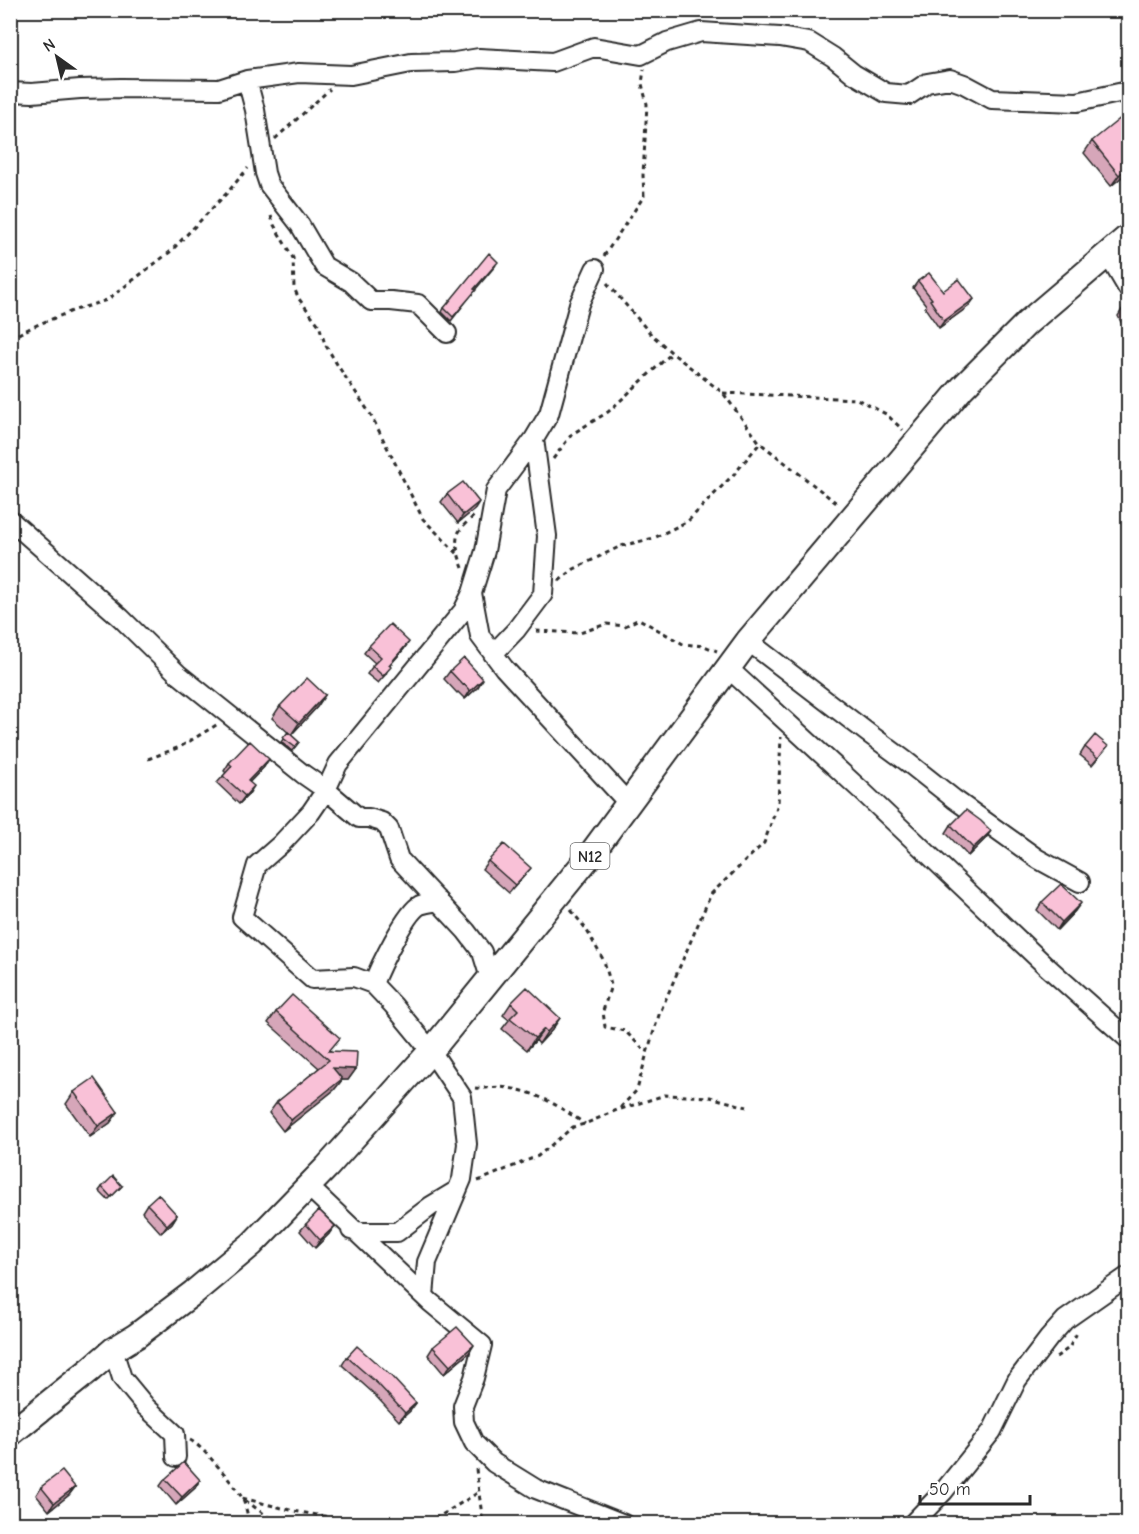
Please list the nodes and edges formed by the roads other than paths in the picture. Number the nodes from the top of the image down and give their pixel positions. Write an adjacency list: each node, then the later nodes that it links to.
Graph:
1 (247, 80): 2 (street); 3 (street); 8 (street)
2 (1128, 91)
3 (10, 92)
4 (1128, 237): 5 (main road, N12)
5 (1108, 255): 7 (street); 13 (main road, N12)
6 (595, 269): 9 (street)
7 (1128, 289)
8 (447, 333)
9 (534, 439): 11 (street); 12 (street)
10 (10, 520): 14 (street)
11 (472, 593): 12 (street); 14 (street)
12 (494, 654): 15 (street)
13 (738, 656): 15 (main road, N12); 16 (street); 20 (street)
14 (326, 790): 17 (street); 19 (street)
15 (629, 804): 18 (main road, N12)
16 (1080, 882)
17 (439, 901): 18 (street); 19 (street)
18 (490, 978): 21 (main road, N12)
19 (373, 984): 21 (street)
20 (1128, 1039)
21 (431, 1051): 22 (main road, N12); 23 (street)
22 (308, 1186): 24 (street); 27 (main road, N12)
23 (456, 1191): 24 (street); 26 (street)
24 (346, 1229): 26 (street)
25 (1128, 1276): 31 (street)
26 (424, 1296): 30 (street)
27 (114, 1350): 28 (main road, N12); 29 (street)
28 (10, 1434)
29 (176, 1457)
30 (624, 1524)
31 (912, 1524)

